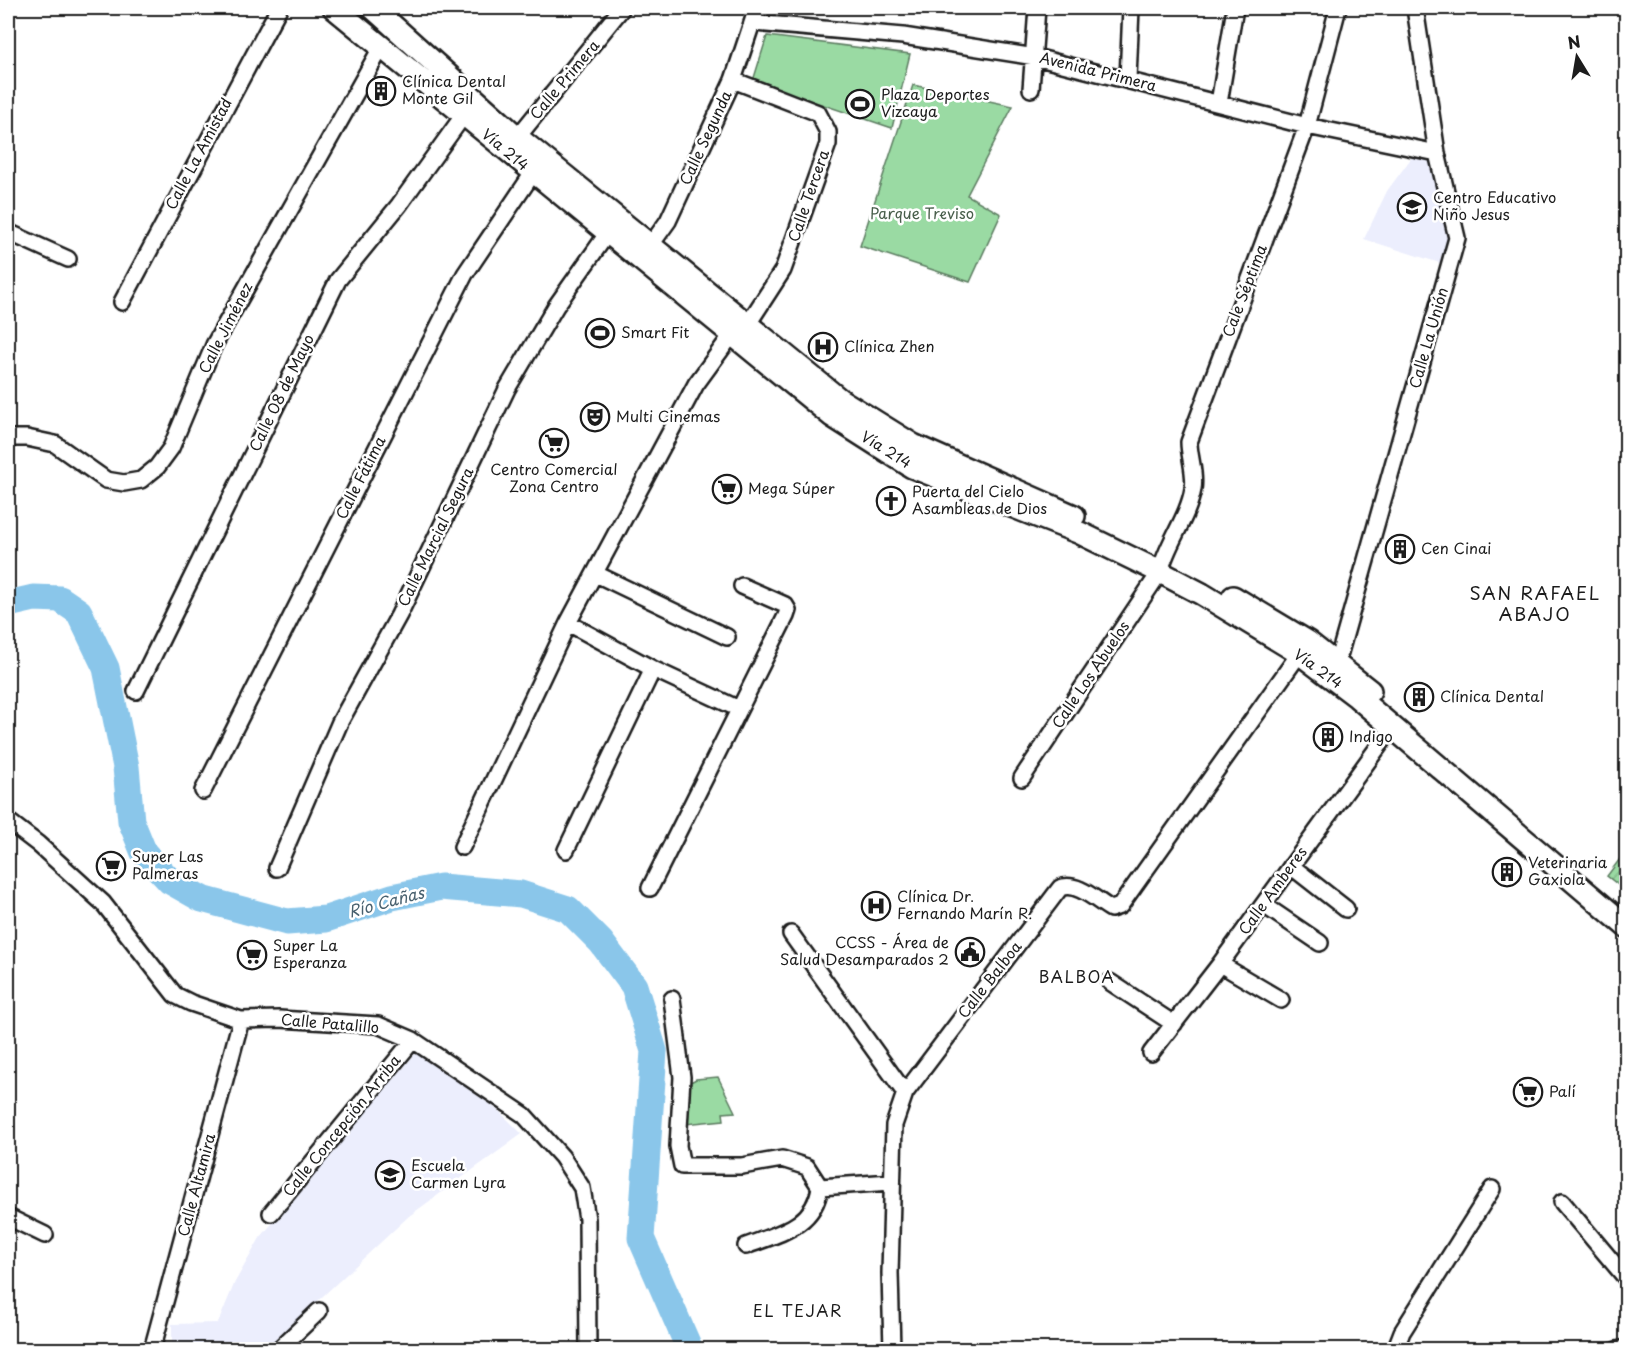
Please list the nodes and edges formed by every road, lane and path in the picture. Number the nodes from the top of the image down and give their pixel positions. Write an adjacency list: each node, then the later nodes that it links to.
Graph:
1 (279, 8): 28 (street, Calle La Amistad)
2 (334, 8): 12 (main road, Vía 214)
3 (374, 8): 12 (street); 21 (main road, Vía 214)
4 (622, 8): 21 (street, Calle Primera)
5 (757, 8): 11 (street, Calle Segunda)
6 (1037, 8): 14 (street)
7 (1131, 8): 15 (street)
8 (1235, 8): 18 (street)
9 (1338, 8): 20 (street, Cale Séptima)
10 (1415, 8): 22 (street, Calle La Unión)
11 (754, 23): 14 (street, Avenida Primera); 16 (street, Calle Segunda)
12 (365, 32): 13 (main road, Vía 214)
13 (382, 46): 19 (main road, Vía 214); 30 (street, Calle Jiménez)
14 (1035, 57): 15 (street, Avenida Primera); 17 (street)
15 (1128, 79): 18 (street, Avenida Primera)
16 (733, 80): 26 (street, Calle Segunda); 29 (street, Calle Tercera)
17 (1031, 89)
18 (1219, 103): 20 (street, Avenida Primera)
19 (464, 116): 21 (main road, Vía 214); 39 (street, Calle 08 de Mayo)
20 (1307, 126): 22 (street, Avenida Primera); 31 (street, Cale Séptima)
21 (512, 144): 23 (main road, Vía 214); 24 (main road, Vía 214)
22 (1437, 153): 37 (street, Calle La Unión)
23 (533, 173): 24 (main road, Vía 214); 43 (street, Calle Fátima)
24 (612, 227): 26 (main road, Vía 214); 48 (street, Calle Marcial Segura)
25 (8, 232): 27 (street)
26 (645, 253): 29 (main road, Vía 214)
27 (68, 259)
28 (122, 302)
29 (740, 330): 31 (main road, Vía 214); 32 (street, Calle Tercera)
30 (8, 438)
31 (1162, 564): 36 (main road, Vía 214); 42 (street, Calle Los Abuelos)
32 (596, 574): 34 (street, Calle Tercera); 35 (street)
33 (742, 585): 40 (street)
34 (568, 623): 38 (street); 45 (street, Calle Tercera)
35 (727, 637)
36 (1303, 648): 37 (main road, Vía 214); 41 (main road, Vía 214); 64 (street, Calle Balboa)
37 (1337, 663): 52 (main road, Vía 214)
38 (653, 669): 40 (street); 46 (street)
39 (136, 691)
40 (739, 709): 49 (street)
41 (1392, 728): 47 (street, Calle Amberes); 53 (main road, Vía 214)
42 (1022, 778)
43 (203, 791)
44 (8, 821): 60 (street, Calle Patalillo)
45 (462, 847)
46 (566, 850)
47 (1291, 866): 50 (street, Calle Amberes); 51 (street)
48 (277, 868)
49 (650, 888)
50 (1264, 905): 55 (street); 56 (street, Calle Amberes)
51 (1346, 909)
52 (1626, 909)
53 (1626, 926)
54 (791, 934): 64 (street)
55 (1320, 943)
56 (1220, 964): 59 (street); 61 (street, Calle Amberes)
57 (1110, 982): 61 (street)
58 (672, 999): 66 (street)
59 (1281, 1000)
60 (242, 1020): 62 (street, Calle Patalillo); 76 (street, Calle Altamira)
61 (1174, 1024): 63 (street, Calle Amberes)
62 (413, 1040): 69 (street, Calle Concepción Arriba); 78 (street, Calle Patalillo)
63 (1151, 1053)
64 (905, 1093): 65 (street, Calle Balboa)
65 (891, 1182): 66 (street); 79 (street, Calle Balboa)
66 (820, 1187): 72 (street)
67 (1492, 1189): 80 (street)
68 (1562, 1202): 73 (street)
69 (271, 1213)
70 (8, 1217): 71 (street)
71 (45, 1235)
72 (746, 1246)
73 (1626, 1278)
74 (319, 1311): 77 (street)
75 (1626, 1348): 81 (street)
76 (152, 1350)
77 (278, 1350)
78 (588, 1350)
79 (892, 1350)
80 (1395, 1350)
81 (1616, 1350)

